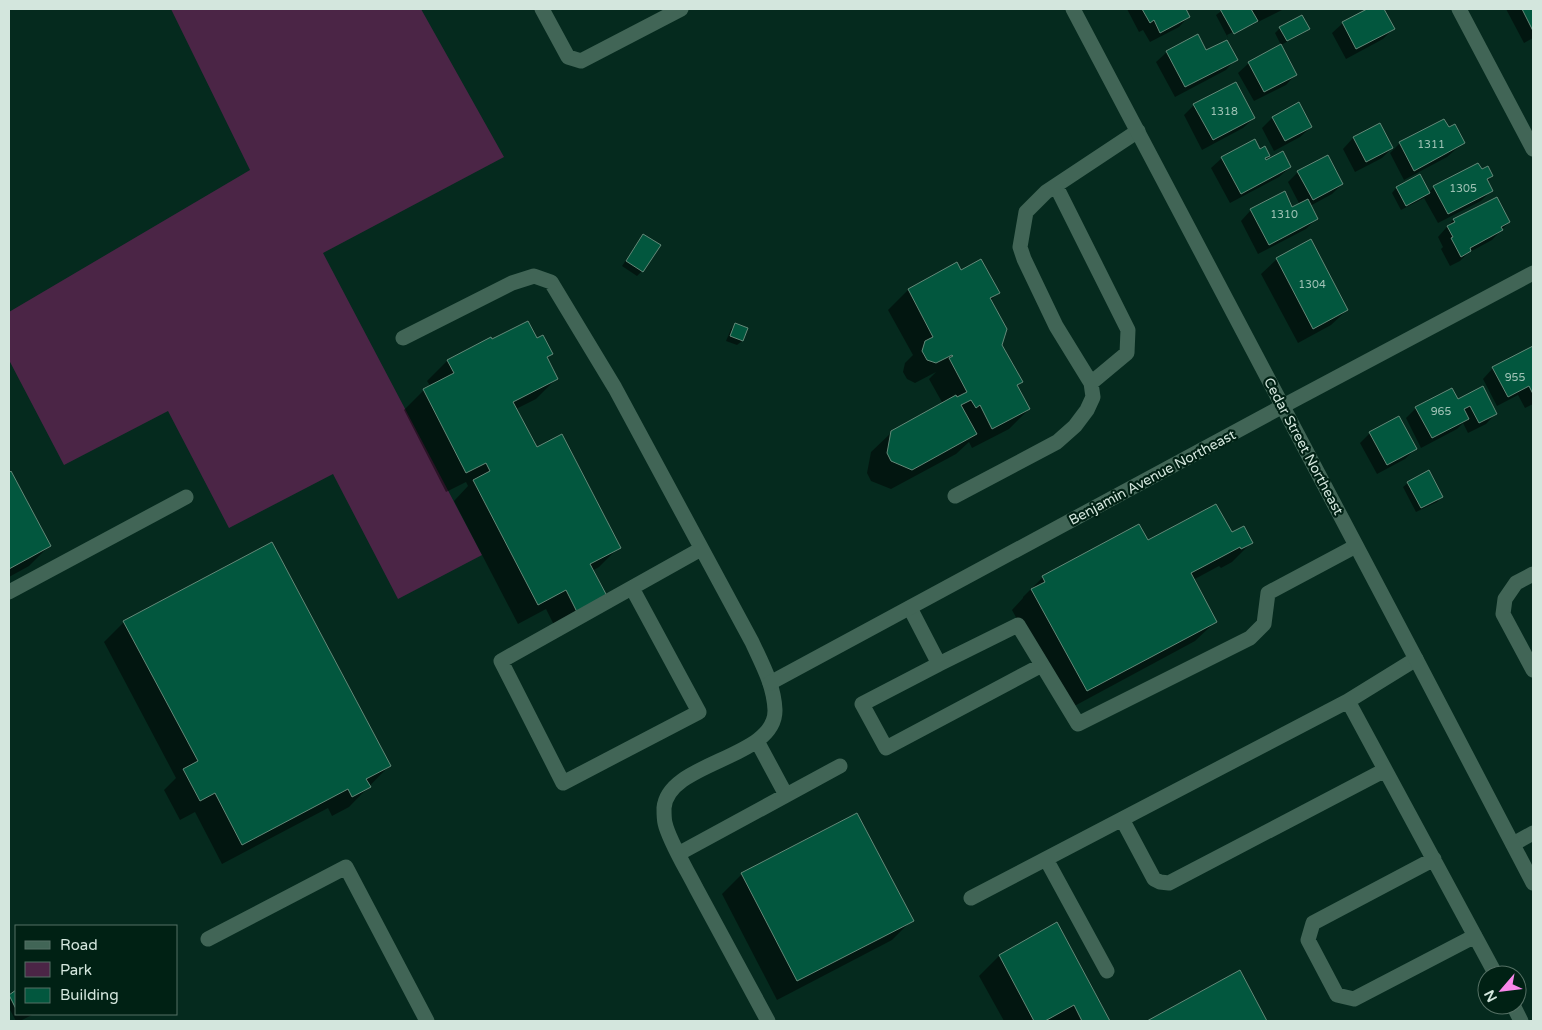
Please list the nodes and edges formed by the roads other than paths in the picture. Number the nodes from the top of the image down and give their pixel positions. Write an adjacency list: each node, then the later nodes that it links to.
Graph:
1 (542, 9): 2 (street)
2 (681, 9)
3 (1073, 9): 5 (street, Cedar Street Northeast)
4 (1459, 9): 6 (street)
5 (1138, 131): 7 (street); 11 (street, Cedar Street Northeast)
6 (1533, 149)
7 (1056, 186): 10 (street); 10 (street)
8 (1533, 273): 11 (street, Benjamin Avenue Northeast)
9 (403, 338): 15 (street)
10 (1091, 383): 12 (street)
11 (1283, 406): 14 (street, Cedar Street Northeast); 19 (street, Benjamin Avenue Northeast)
12 (955, 496)
13 (186, 497): 18 (street)
14 (1356, 546): 20 (street, Cedar Street Northeast); 22 (street)
15 (701, 549): 17 (street); 24 (street)
16 (1533, 574): 23 (street)
17 (632, 588): 17 (street)
18 (9, 592)
19 (910, 608): 21 (street); 24 (street, Benjamin Avenue Northeast)
20 (1416, 659): 25 (street); 32 (street, Cedar Street Northeast)
21 (939, 664): 22 (street); 22 (street)
22 (1042, 665)
23 (1533, 670)
24 (770, 683): 26 (street)
25 (1348, 701): 28 (street); 30 (street)
26 (757, 741): 29 (street); 33 (street)
27 (840, 766): 29 (street)
28 (1385, 770): 30 (street); 35 (street)
29 (786, 796): 33 (street)
30 (1122, 819): 34 (street)
31 (1533, 833): 32 (street)
32 (1513, 844): 36 (street, Cedar Street Northeast)
33 (678, 854): 43 (street)
34 (1046, 859): 37 (street); 41 (street)
35 (1434, 859): 38 (street); 38 (street)
36 (1533, 883)
37 (971, 898)
38 (1476, 936): 40 (street)
39 (208, 939): 42 (street)
40 (1491, 965)
41 (1107, 972)
42 (427, 1021)
43 (768, 1021)

